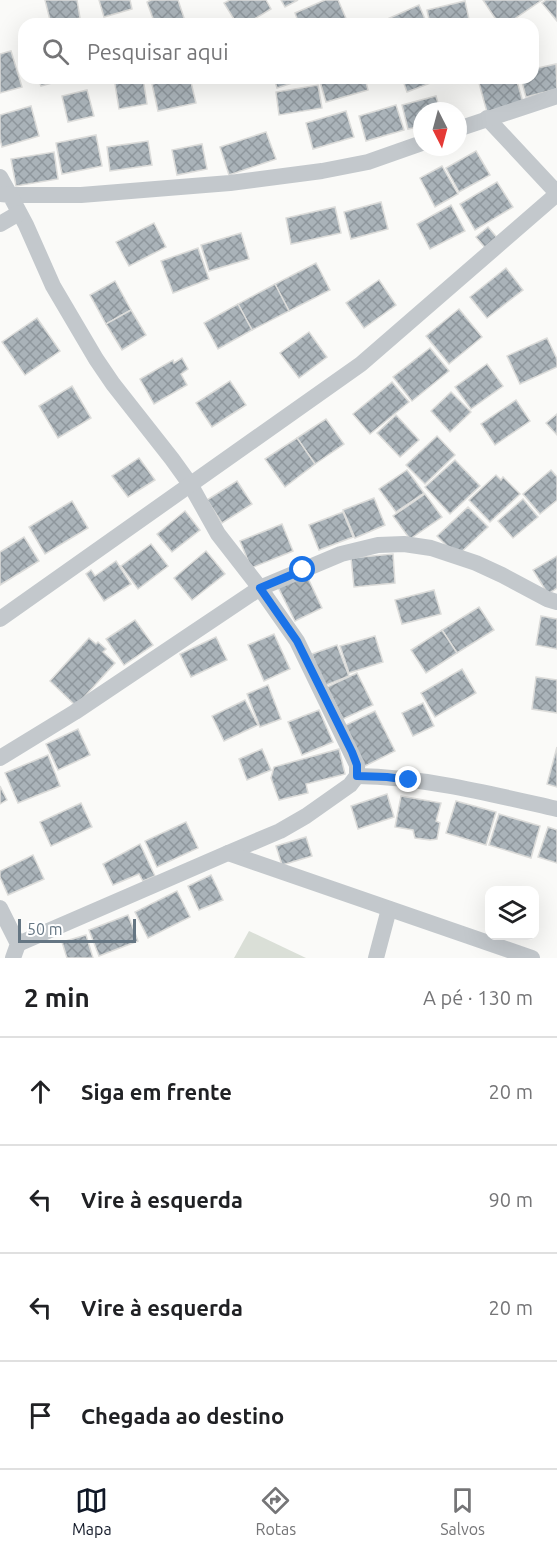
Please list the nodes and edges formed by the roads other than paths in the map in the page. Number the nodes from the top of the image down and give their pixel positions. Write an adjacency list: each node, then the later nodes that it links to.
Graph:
1 (557, 96): 2 (street)
2 (487, 118): 3 (street); 7 (street)
3 (467, 126)
4 (413, 146): 6 (street)
5 (0, 177): 6 (street)
6 (5, 194): 8 (street)
7 (557, 194): 10 (street)
8 (19, 213): 9 (street); 10 (street)
9 (0, 224)
10 (190, 484): 11 (street); 13 (street)
11 (260, 588): 12 (street); 14 (street); 15 (street)
12 (557, 602)
13 (0, 619)
14 (0, 758)
15 (357, 776): 16 (street); 17 (street)
16 (557, 810)
17 (228, 853): 19 (street); 20 (street)
18 (0, 908): 20 (street)
19 (389, 909): 21 (street); 22 (street)
20 (16, 951)
21 (376, 958)
22 (532, 958)

